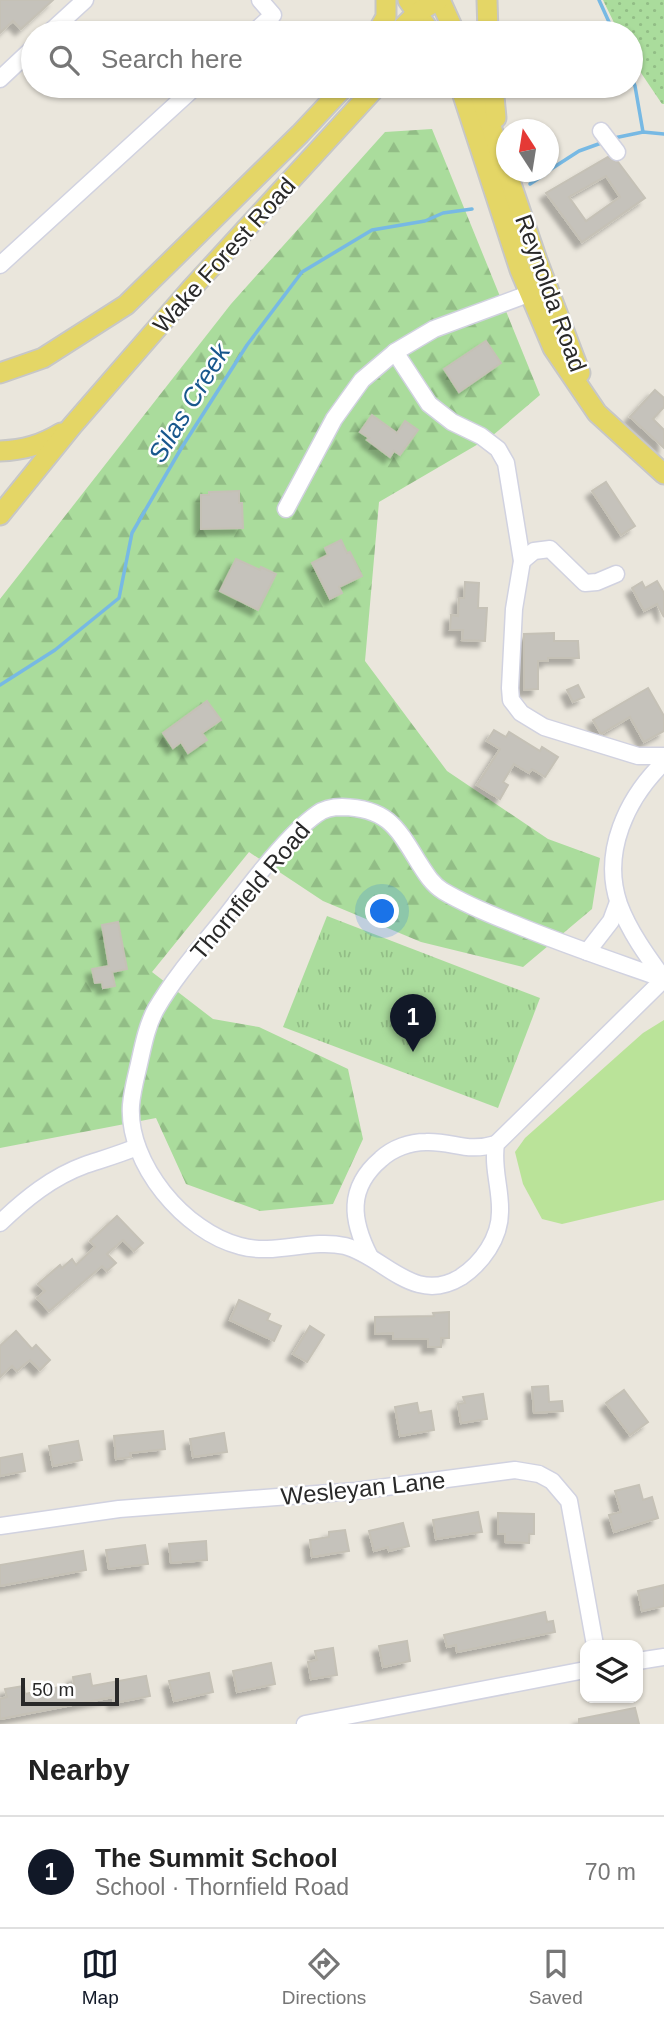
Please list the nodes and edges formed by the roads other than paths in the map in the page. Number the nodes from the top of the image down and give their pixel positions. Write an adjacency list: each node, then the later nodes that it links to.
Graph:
1 (85, 0): 6 (street)
2 (260, 0): 7 (street)
3 (386, 0): 8 (main road)
4 (439, 0): 9 (main road); 10 (main road)
5 (487, 0): 11 (main road)
6 (62, 21)
7 (266, 21)
8 (383, 21)
9 (420, 21)
10 (449, 21)
11 (488, 21)
12 (21, 59): 13 (street)
13 (0, 79)
14 (183, 98): 25 (street)
15 (334, 98): 28 (main road, Wake Forest Road)
16 (370, 98): 29 (main road, Wake Forest Road)
17 (467, 98): 26 (main road, Reynolda Road)
18 (469, 98): 22 (main road, Reynolda Road)
19 (494, 98): 20 (main road)
20 (496, 119)
21 (601, 131): 23 (street)
22 (496, 142)
23 (617, 152)
24 (510, 182): 26 (main road, Reynolda Road)
25 (0, 265)
26 (538, 290): 27 (street); 31 (main road, Reynolda Road)
27 (395, 352): 32 (street); 34 (street)
28 (0, 373)
29 (72, 426): 30 (main road, Wake Forest Road); 33 (main road, Wake Forest Road)
30 (0, 452)
31 (664, 474)
32 (286, 509)
33 (0, 515)
34 (522, 561): 35 (street); 36 (street)
35 (616, 574)
36 (664, 755)
37 (664, 762): 38 (street)
38 (618, 902): 39 (street); 40 (street)
39 (587, 952): 40 (street, Thornfield Road); 42 (street, Thornfield Road)
40 (664, 979): 41 (street)
41 (496, 1144): 44 (street); 44 (street, Thornfield Road)
42 (136, 1147): 43 (street); 44 (street, Thornfield Road)
43 (0, 1223)
44 (370, 1257)
45 (0, 1526): 46 (street, Wesleyan Lane)
46 (594, 1640)
47 (664, 1657): 48 (street)
48 (643, 1660)
49 (580, 1671): 50 (street)
50 (305, 1724)

